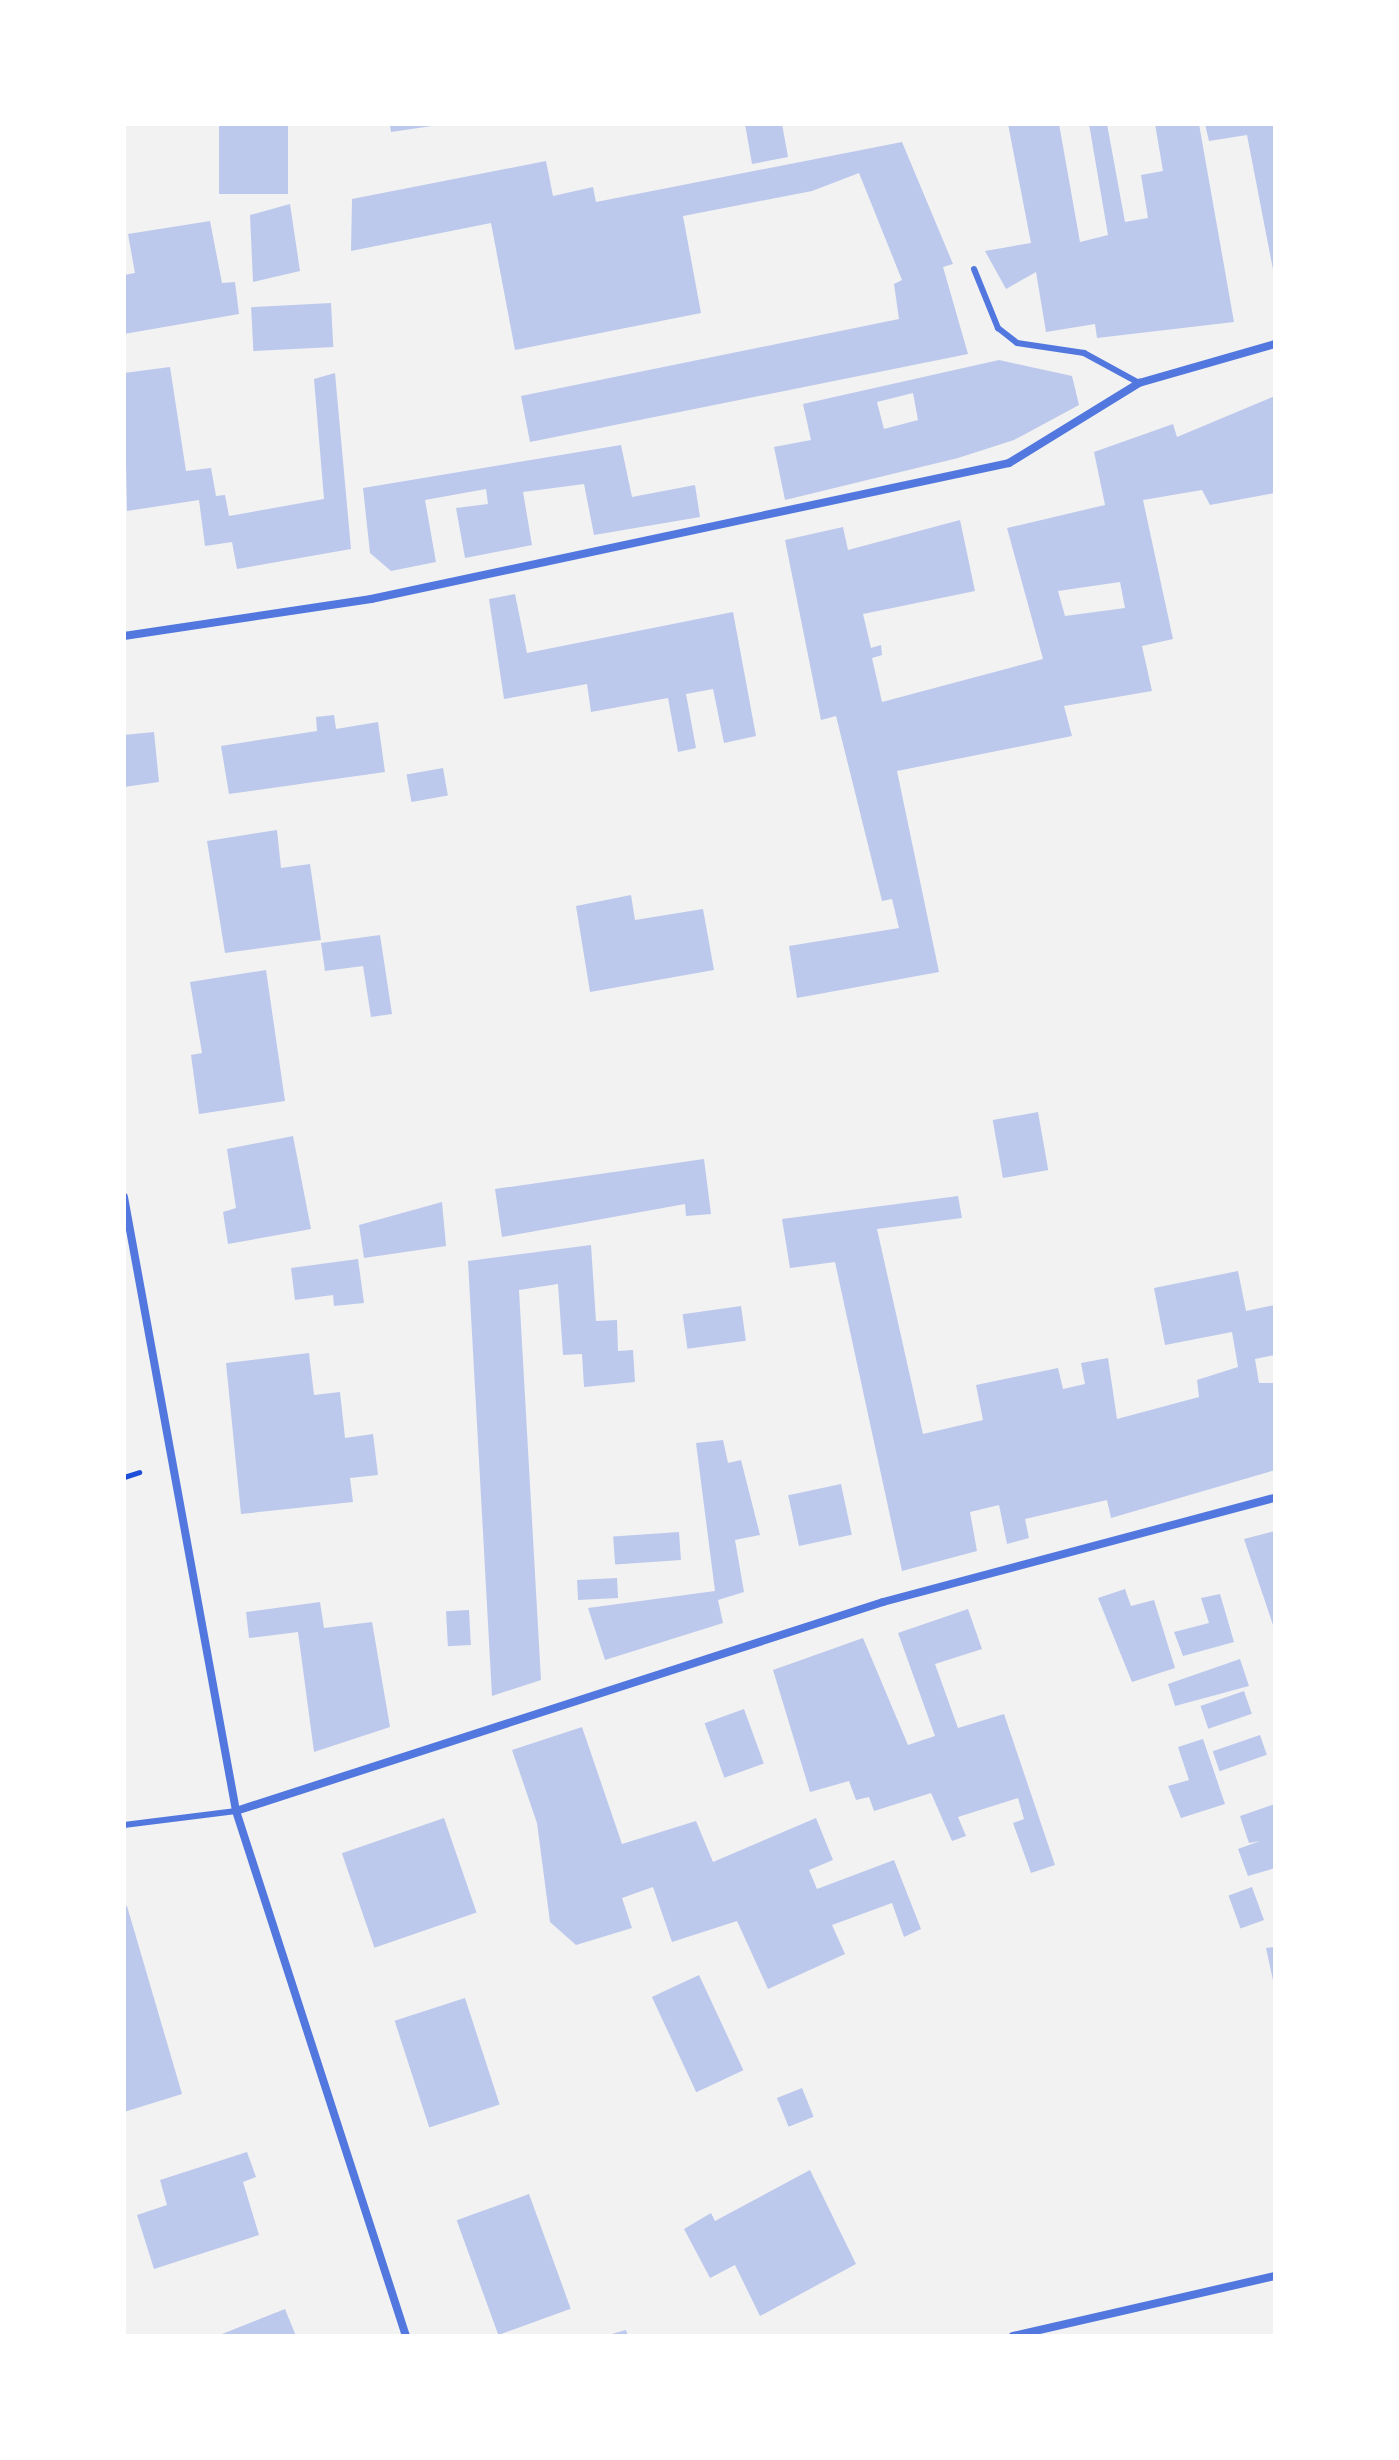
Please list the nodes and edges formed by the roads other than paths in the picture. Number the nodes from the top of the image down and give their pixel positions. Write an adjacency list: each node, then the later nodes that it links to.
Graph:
1 (974, 269): 3 (lane)
2 (1275, 344): 3 (street)
3 (1139, 383): 4 (street)
4 (124, 636)
5 (124, 1197): 7 (street)
6 (1275, 1498): 7 (street)
7 (236, 1811): 8 (lane); 10 (street)
8 (124, 1825)
9 (1275, 2276): 11 (street)
10 (406, 2336)
11 (1013, 2336)

